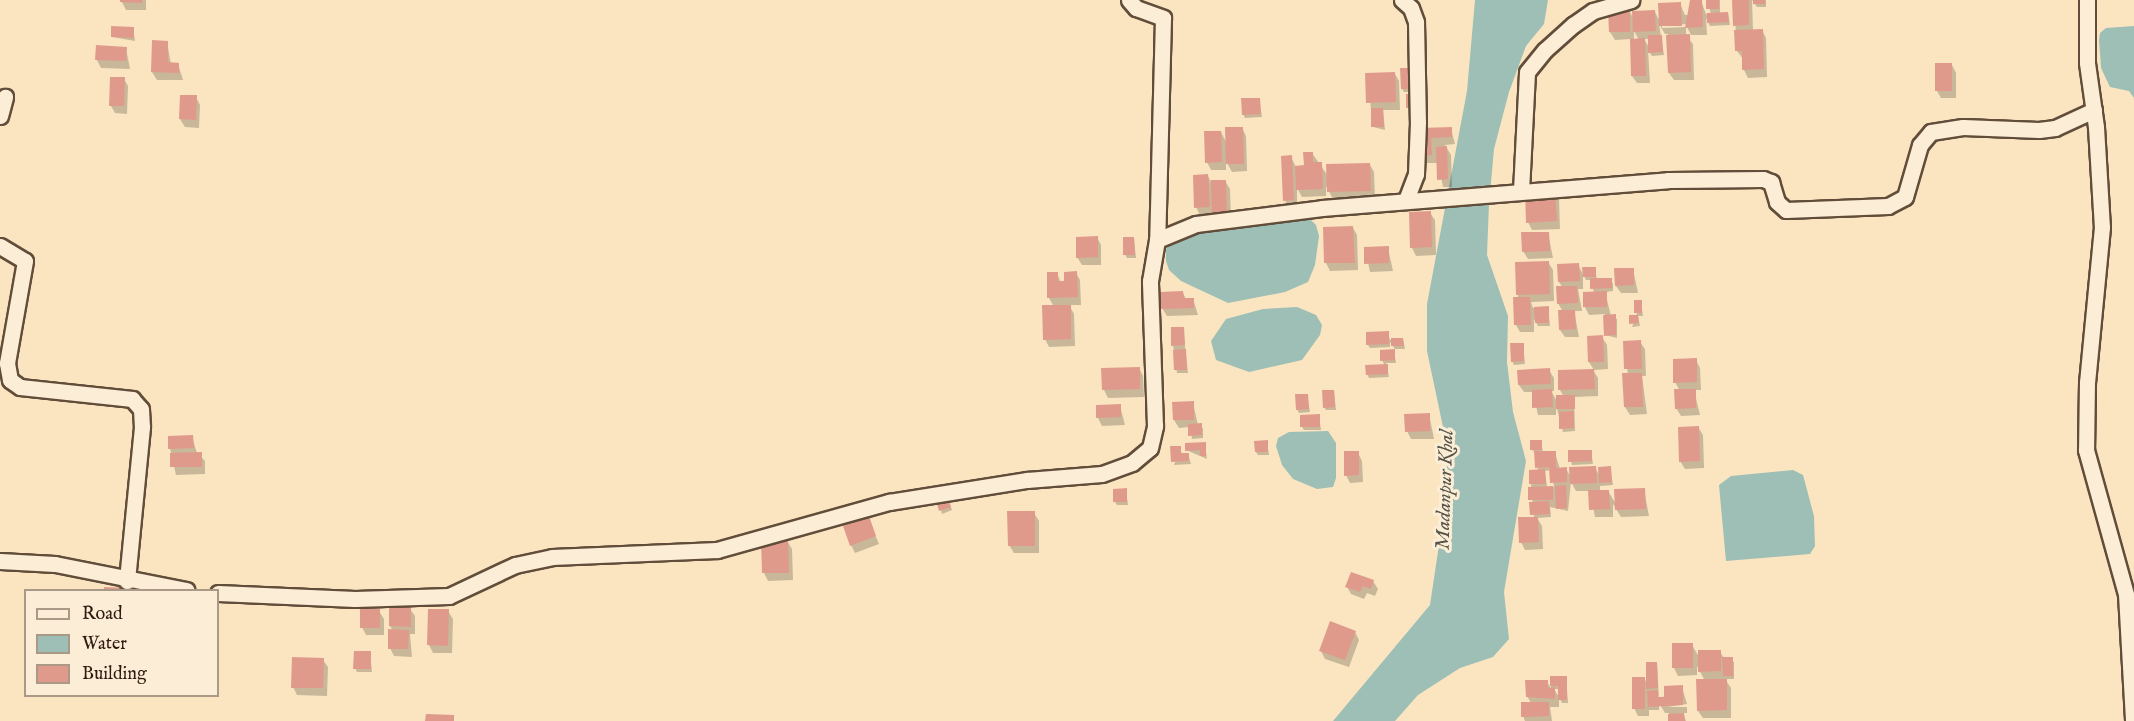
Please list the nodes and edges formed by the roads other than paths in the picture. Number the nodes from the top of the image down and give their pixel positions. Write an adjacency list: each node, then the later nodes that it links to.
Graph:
1 (1130, 0): 10 (street)
2 (1402, 0): 9 (street)
3 (1631, 0): 8 (street)
4 (2086, 0): 6 (street)
5 (5, 97): 7 (street)
6 (2094, 110): 8 (street); 16 (street)
7 (0, 116)
8 (1521, 191): 9 (street)
9 (1406, 200): 10 (street)
10 (1157, 240): 15 (street)
11 (0, 246): 13 (street)
12 (0, 561): 13 (street)
13 (127, 581): 14 (street)
14 (174, 589)
15 (219, 593)
16 (2133, 721)

